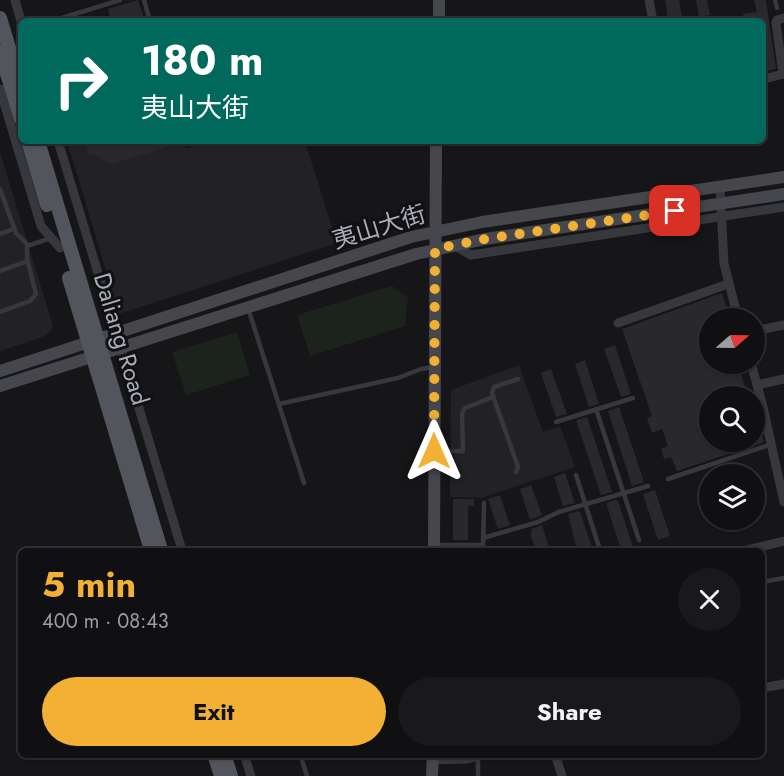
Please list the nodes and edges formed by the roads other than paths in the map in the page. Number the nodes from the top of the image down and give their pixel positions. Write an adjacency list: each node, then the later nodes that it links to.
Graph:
1 (15, 0): 9 (street)
2 (120, 0): 10 (lane)
3 (144, 0): 11 (lane)
4 (439, 0): 12 (main road)
5 (649, 0): 13 (street)
6 (775, 0): 7 (lane)
7 (777, 8)
8 (0, 18): 16 (main road)
9 (20, 18)
10 (62, 18)
11 (149, 18)
12 (439, 18)
13 (652, 18)
14 (784, 18): 17 (street)
15 (0, 51): 19 (main road)
16 (18, 77)
17 (766, 78)
18 (0, 89): 33 (street)
19 (18, 109)
20 (29, 144): 33 (main road, Daliang Road)
21 (39, 144): 46 (main road, Daliang Road)
22 (59, 144): 45 (street)
23 (436, 144): 31 (main road)
24 (784, 177): 25 (main road, 夷山大街)
25 (720, 187): 29 (street); 31 (main road, 夷山大街)
26 (0, 189): 30 (lane)
27 (784, 194): 29 (main road, 夷山大街)
28 (784, 207): 29 (street)
29 (722, 210): 35 (main road, 夷山大街); 38 (street)
30 (14, 229): 32 (lane); 34 (lane)
31 (435, 231): 35 (main road); 45 (main road, 夷山大街)
32 (0, 234)
33 (56, 243): 34 (lane); 46 (main road, Daliang Road)
34 (27, 246): 36 (lane)
35 (435, 249): 39 (main road, 夷山大街); 49 (main road)
36 (28, 261): 37 (lane); 41 (lane)
37 (0, 271)
38 (728, 284): 40 (street); 42 (street)
39 (248, 308): 47 (main road, 夷山大街); 58 (lane)
40 (735, 308)
41 (0, 312)
42 (618, 323)
43 (784, 325): 44 (street)
44 (765, 329)
45 (116, 333): 46 (main road, 夷山大街); 47 (street)
46 (93, 341): 48 (main road, Daliang Road); 50 (main road, 夷山大街)
47 (121, 349): 48 (main road, 夷山大街); 78 (street)
48 (98, 356): 55 (main road, 夷山大街); 76 (main road, Daliang Road); 77 (main road, Daliang Road)
49 (434, 367): 58 (lane); 63 (main road)
50 (0, 371)
51 (754, 374): 54 (street)
52 (518, 379): 56 (lane)
53 (784, 379): 54 (street)
54 (757, 385): 62 (street)
55 (0, 386)
56 (493, 397): 63 (lane); 64 (lane)
57 (633, 398): 59 (lane)
58 (279, 404): 67 (lane)
59 (596, 409): 60 (lane); 69 (lane)
60 (556, 422)
61 (784, 445): 62 (street)
62 (772, 446): 66 (lane); 70 (street)
63 (434, 451): 79 (main road)
64 (516, 472)
65 (576, 475): 72 (lane)
66 (668, 478)
67 (304, 483)
68 (648, 486): 69 (lane)
69 (624, 493): 72 (lane); 74 (lane)
70 (784, 502)
71 (484, 503): 73 (lane)
72 (585, 504): 73 (lane); 81 (lane)
73 (483, 538): 80 (lane)
74 (639, 540)
75 (784, 541): 82 (street)
76 (151, 548)
77 (160, 548)
78 (181, 548)
79 (434, 548): 80 (lane)
80 (483, 548)
81 (599, 548)
82 (755, 548)
83 (784, 578): 84 (lane)
84 (765, 581)
85 (784, 684): 86 (street)
86 (765, 687)
87 (215, 758): 94 (main road)
88 (225, 758): 95 (main road)
89 (245, 758): 96 (street)
90 (301, 758): 97 (lane)
91 (432, 758): 98 (main road)
92 (481, 758): 99 (lane)
93 (556, 758): 100 (street)
94 (221, 776)
95 (231, 776)
96 (251, 776)
97 (307, 776)
98 (432, 776)
99 (478, 776)
100 (562, 776)

